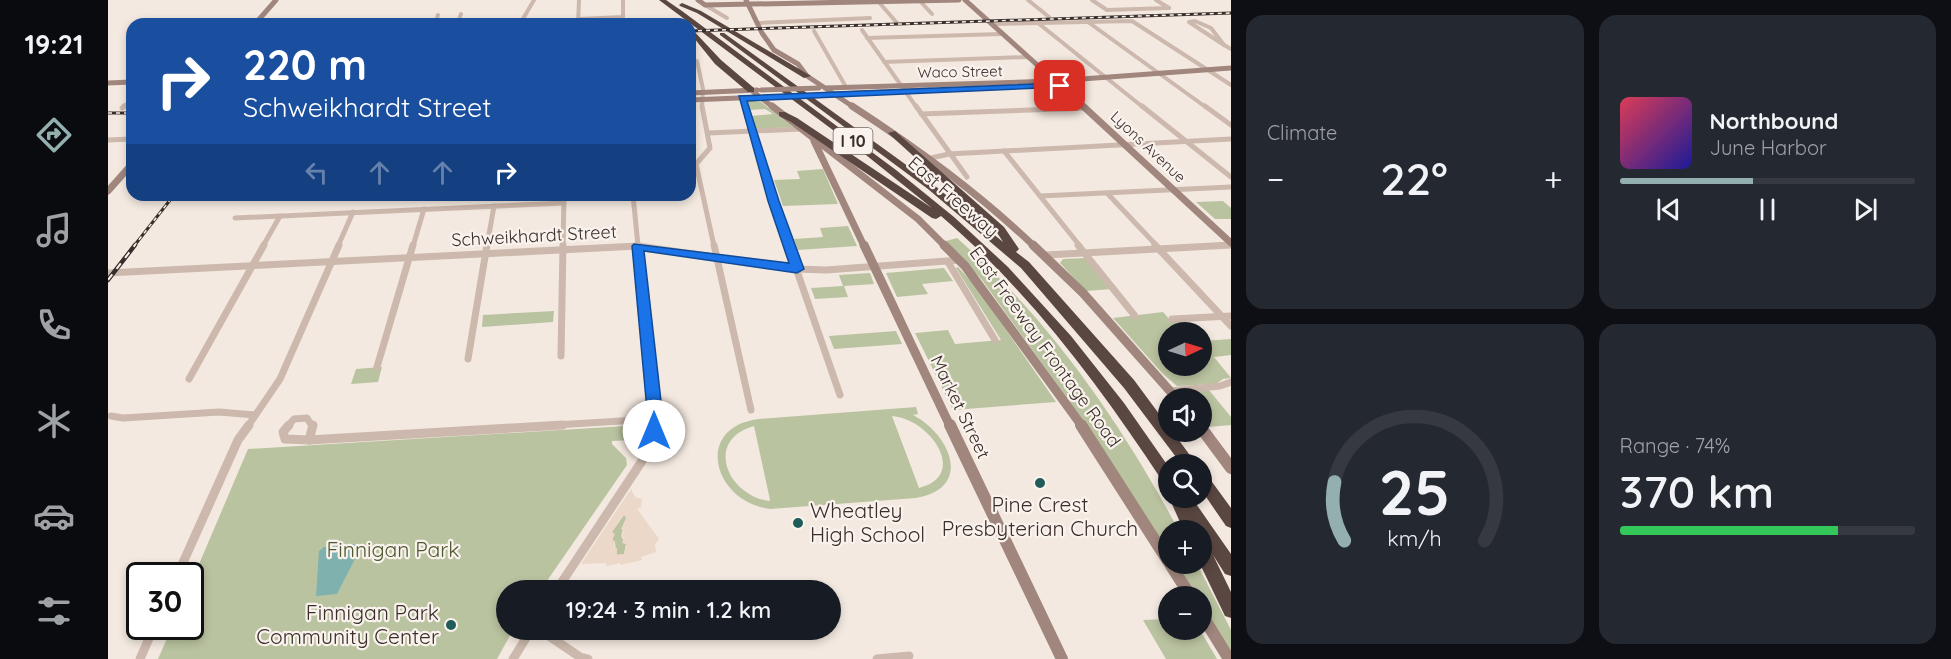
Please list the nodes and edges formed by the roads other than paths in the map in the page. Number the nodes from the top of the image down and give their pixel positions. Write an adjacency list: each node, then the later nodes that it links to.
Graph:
1 (276, 0): 21 (main road)
2 (534, 0): 24 (street)
3 (579, 0): 25 (street)
4 (623, 0): 26 (street)
5 (662, 0): 27 (highway); 28 (highway, East Freeway / I 10)
6 (698, 0): 16 (main road)
7 (959, 0): 13 (main road)
8 (965, 0): 35 (main road, Lyons Avenue)
9 (1028, 0): 20 (street)
10 (1092, 0): 11 (street)
11 (1156, 0)
12 (879, 1): 13 (main road); 15 (main road); 33 (street)
13 (919, 1): 18 (street)
14 (679, 2): 54 (highway); 128 (highway, East Freeway / I 10)
15 (747, 2): 16 (main road); 32 (main road)
16 (705, 5): 29 (street)
17 (461, 14): 23 (street)
18 (932, 14)
19 (438, 15): 22 (street)
20 (1049, 17)
21 (260, 18)
22 (437, 18)
23 (459, 18)
24 (524, 18)
25 (579, 18)
26 (614, 18)
27 (680, 18)
28 (686, 18)
29 (727, 18)
30 (870, 18): 32 (street)
31 (1088, 22): 34 (street); 50 (street); 51 (street)
32 (758, 23): 54 (main road)
33 (897, 23)
34 (1038, 23): 35 (street); 56 (street)
35 (992, 24): 41 (main road, Lyons Avenue)
36 (696, 25): 132 (highway, East Freeway / I 10)
37 (862, 30): 43 (street)
38 (814, 31): 66 (street)
39 (1202, 31): 40 (street); 40 (street); 44 (street)
40 (1215, 31): 44 (street)
41 (1002, 34): 43 (street); 46 (main road, Lyons Avenue)
42 (696, 36): 67 (highway)
43 (867, 38): 48 (street)
44 (1226, 46): 45 (street)
45 (1231, 49)
46 (1028, 57): 48 (street); 62 (main road, Lyons Avenue)
47 (697, 61): 73 (street)
48 (884, 62): 63 (street)
49 (1231, 68): 50 (main road, Waco Street)
50 (1207, 69): 51 (main road, Waco Street); 53 (street)
51 (1158, 72): 56 (main road, Waco Street); 57 (street)
52 (1231, 74): 53 (main road, Waco Street)
53 (1215, 75): 57 (main road, Waco Street); 64 (street)
54 (807, 76): 68 (main road)
55 (126, 77): 58 (main road)
56 (1107, 77): 60 (street); 62 (main road, Waco Street)
57 (1164, 77): 60 (main road, Waco Street); 81 (street)
58 (108, 78)
59 (126, 82): 61 (main road)
60 (1113, 82): 62 (main road, Waco Street); 90 (street)
61 (108, 83)
62 (1058, 83): 65 (main road, Waco Street); 78 (main road, Lyons Avenue)
63 (900, 85): 65 (main road, Waco Street); 66 (main road, Waco Street); 69 (street)
64 (1231, 85)
65 (982, 86): 69 (main road, Waco Street)
66 (846, 87): 68 (main road, Waco Street)
67 (751, 90): 72 (main road, East Freeway Frontage Road); 73 (main road, Waco Street)
68 (823, 90): 71 (main road); 72 (main road, Waco Street, bridge)
69 (905, 92): 71 (main road, Waco Street); 80 (street)
70 (696, 94): 73 (main road, Waco Street)
71 (836, 94): 85 (main road)
72 (763, 95): 75 (main road, Waco Street); 79 (main road, East Freeway Frontage Road)
73 (703, 96): 74 (main road, Waco Street); 75 (main road, Waco Street); 84 (street)
74 (696, 98)
75 (742, 98): 83 (street)
76 (126, 104): 77 (street)
77 (122, 108)
78 (1086, 108): 80 (street); 91 (main road, Lyons Avenue)
79 (782, 114): 82 (main road, East Freeway Frontage Road); 132 (highway)
80 (921, 114): 93 (street)
81 (1231, 125)
82 (801, 129): 83 (street); 86 (main road, East Freeway Frontage Road)
83 (753, 131): 84 (street); 130 (street)
84 (709, 133): 95 (street)
85 (892, 133): 94 (main road); 128 (highway)
86 (813, 138): 96 (main road, East Freeway Frontage Road); 97 (main road, Market Street)
87 (126, 139): 89 (street)
88 (1231, 139): 90 (street)
89 (108, 140)
90 (1189, 141): 91 (street); 101 (street)
91 (1127, 145): 92 (street); 103 (main road, Lyons Avenue)
92 (1004, 151): 93 (street); 106 (street)
93 (949, 153): 94 (street); 100 (street)
94 (931, 158): 121 (main road)
95 (696, 161)
96 (843, 162): 97 (main road); 124 (main road, East Freeway Frontage Road)
97 (828, 169): 129 (main road, Market Street)
98 (126, 171): 104 (main road)
99 (696, 176): 123 (street)
100 (967, 177)
101 (1231, 177)
102 (1231, 187): 103 (street)
103 (1175, 190): 105 (street); 115 (main road, Lyons Avenue)
104 (108, 191)
105 (1107, 193): 106 (street); 117 (street)
106 (1040, 196): 119 (street)
107 (544, 201): 110 (street)
108 (564, 201): 118 (street)
109 (634, 201): 116 (street)
110 (494, 206): 111 (street); 120 (street)
111 (424, 209): 112 (street); 122 (street)
112 (353, 212): 113 (street); 125 (street)
113 (280, 216): 114 (street); 127 (street)
114 (235, 218)
115 (1231, 244): 117 (street)
116 (638, 246): 118 (street, Schweikhardt Street); 123 (street, Schweikhardt Street); 150 (street)
117 (1158, 248): 119 (street); 134 (street)
118 (563, 249): 120 (street, Schweikhardt Street); 139 (street)
119 (1084, 252): 121 (street); 133 (street)
120 (487, 253): 122 (street, Schweikhardt Street); 140 (street)
121 (1046, 255): 144 (main road)
122 (409, 258): 125 (street, Schweikhardt Street); 141 (street)
123 (717, 258): 130 (street, Schweikhardt Street); 147 (street)
124 (960, 260): 126 (street, Schweikhardt Street); 161 (main road, East Freeway Frontage Road)
125 (332, 262): 127 (street, Schweikhardt Street); 148 (street)
126 (948, 262): 129 (street, Schweikhardt Street); 138 (street)
127 (252, 265): 131 (street, Schweikhardt Street); 142 (street)
128 (1025, 265): 153 (highway, East Freeway / I 10)
129 (874, 267): 130 (street, Schweikhardt Street); 176 (main road, Market Street)
130 (797, 269): 146 (street)
131 (108, 273)
132 (1030, 296): 154 (highway, East Freeway / I 10)
133 (1136, 315)
134 (1222, 316): 135 (street); 136 (street); 137 (street)
135 (1231, 316)
136 (1172, 319)
137 (1231, 326)
138 (995, 340)
139 (561, 356)
140 (468, 359)
141 (377, 367)
142 (189, 379)
143 (1231, 382): 145 (street)
144 (1168, 388)
145 (1200, 388)
146 (840, 395)
147 (751, 410)
148 (255, 415): 149 (street); 162 (street)
149 (111, 416)
150 (655, 419): 151 (street); 165 (street)
151 (309, 440)
152 (1212, 442): 155 (main road)
153 (1182, 454)
154 (1158, 462)
155 (1231, 468)
156 (1212, 492): 159 (highway)
157 (1212, 494): 160 (highway)
158 (1190, 508): 163 (highway)
159 (1231, 514)
160 (1231, 521)
161 (1158, 545)
162 (183, 562)
163 (1231, 568)
164 (1212, 571): 166 (highway)
165 (563, 580)
166 (1231, 610)
167 (1212, 631): 177 (main road)
168 (148, 640): 173 (street)
169 (525, 640): 174 (street)
170 (555, 640): 172 (street)
171 (909, 656): 175 (street)
172 (583, 658)
173 (140, 659)
174 (513, 659)
175 (877, 659)
176 (1062, 659)
177 (1229, 659)

